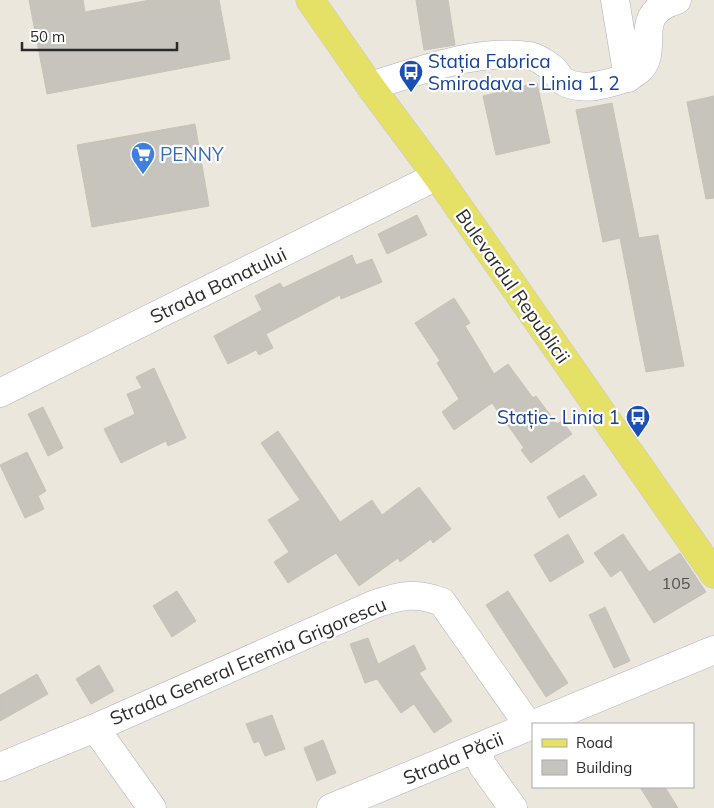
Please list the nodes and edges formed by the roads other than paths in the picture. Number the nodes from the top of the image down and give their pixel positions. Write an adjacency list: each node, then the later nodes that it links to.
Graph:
1 (310, 0): 5 (main road, Bulevardul Republicii)
2 (615, 0): 4 (street)
3 (677, 0): 4 (street)
4 (628, 78): 5 (street)
5 (370, 86): 6 (main road, Bulevardul Republicii)
6 (437, 176): 7 (street, Strada Banatului); 8 (main road, Bulevardul Republicii)
7 (0, 393)
8 (714, 574)
9 (714, 650): 10 (street, Strada Păcii)
10 (536, 723)
11 (532, 725): 12 (street, Strada Păcii)
12 (529, 726): 13 (street, Strada General Eremia Grigorescu); 14 (street, Strada Păcii)
13 (95, 728): 15 (street, Strada General Eremia Grigorescu); 16 (street)
14 (475, 749): 17 (street, Strada Păcii); 18 (street)
15 (0, 767)
16 (152, 808)
17 (332, 808)
18 (514, 808)

